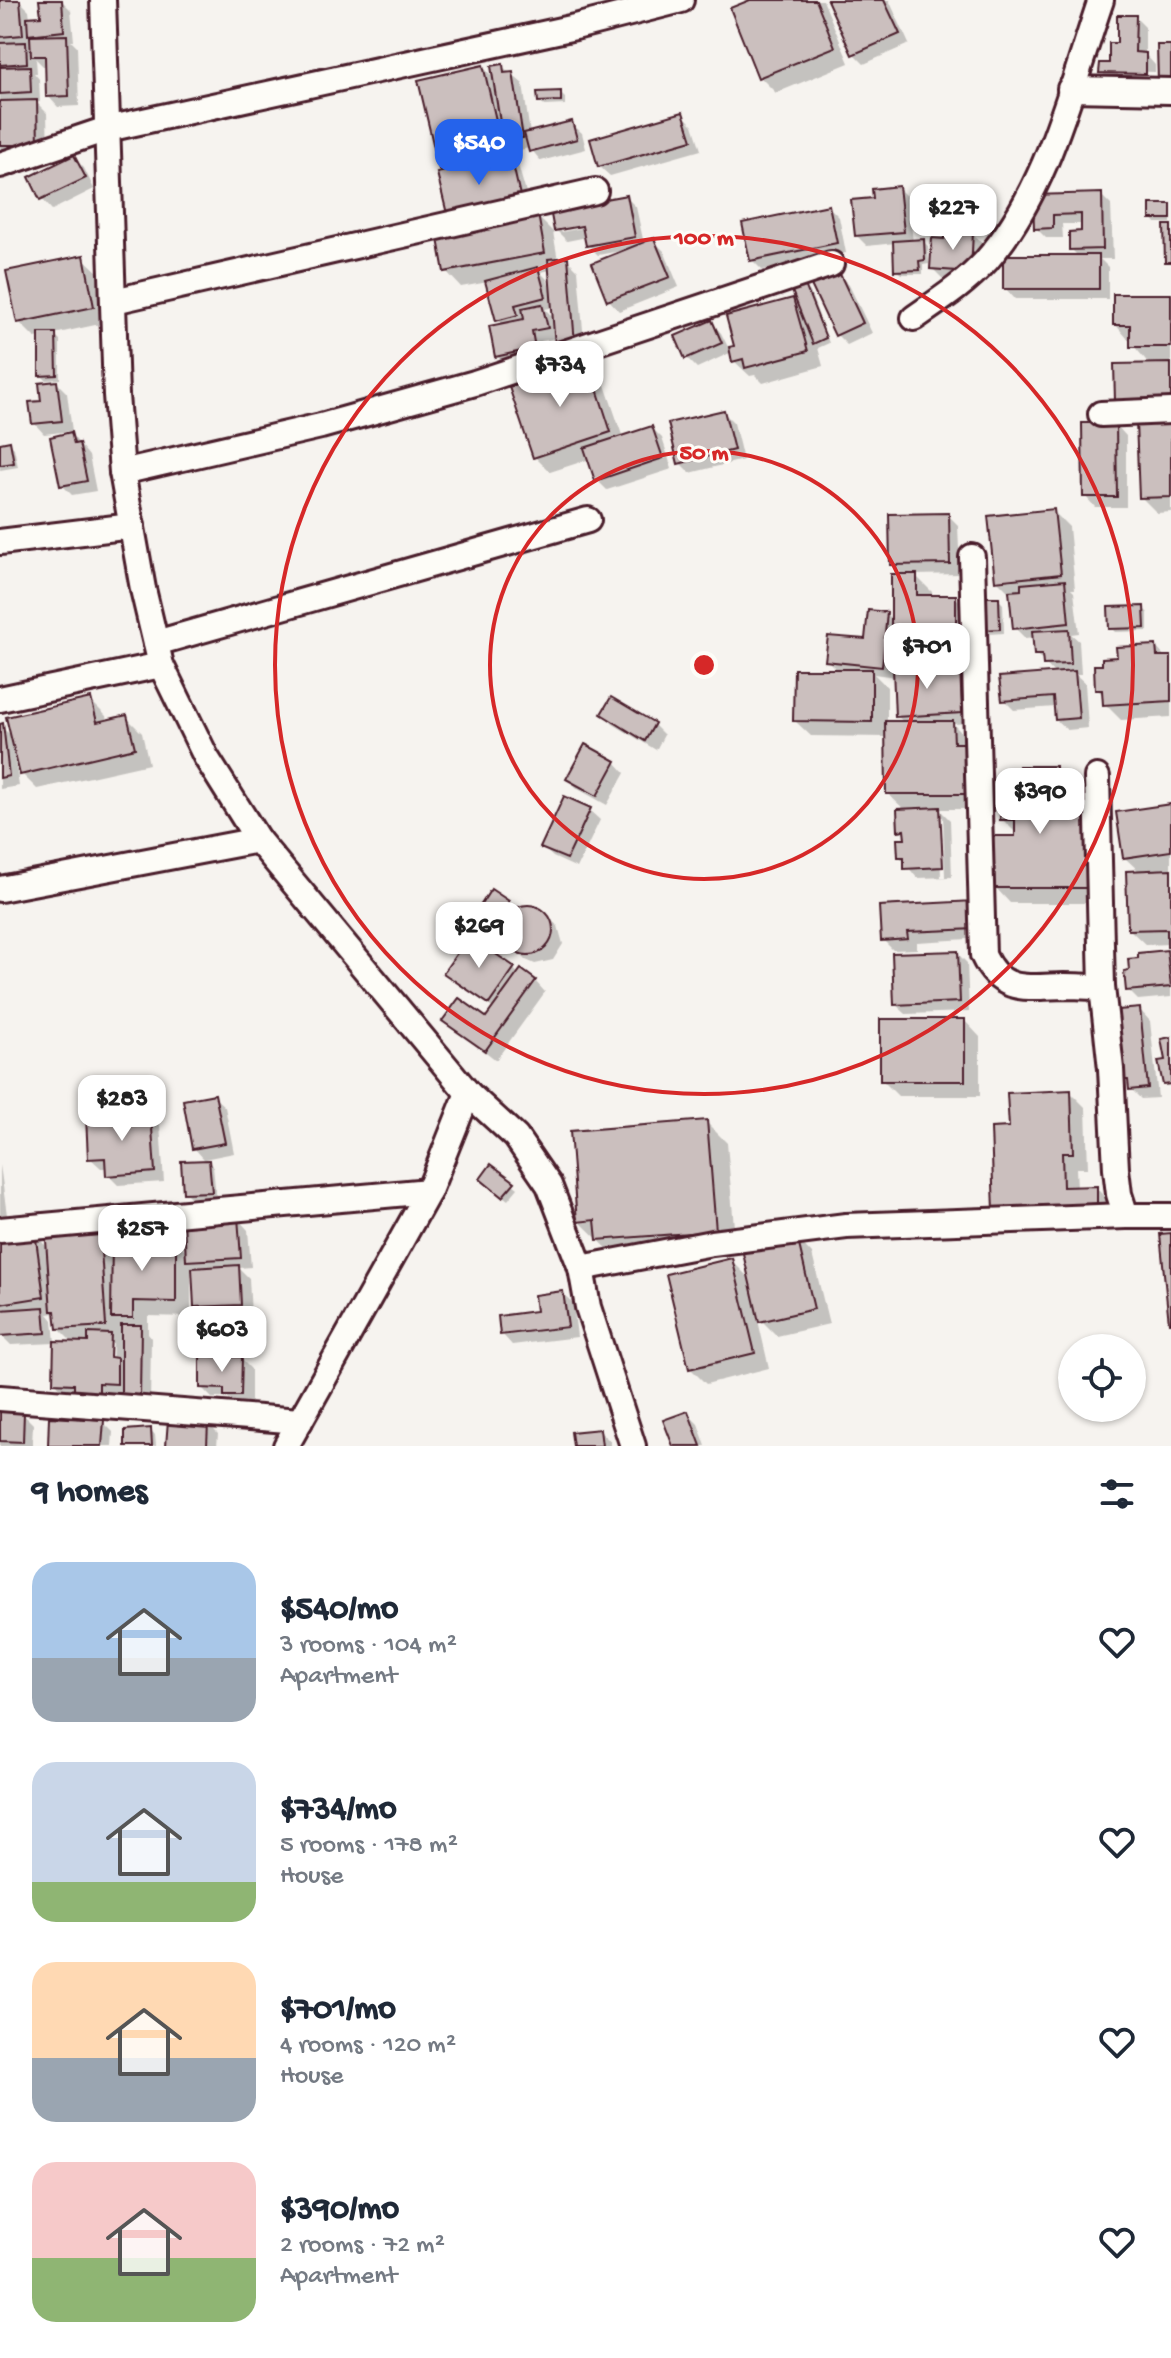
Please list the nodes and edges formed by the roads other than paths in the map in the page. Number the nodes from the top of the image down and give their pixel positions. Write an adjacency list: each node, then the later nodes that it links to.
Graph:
1 (103, 0): 6 (street)
2 (681, 0): 6 (street)
3 (1101, 0): 4 (street)
4 (1070, 89): 5 (street); 11 (street)
5 (1171, 91)
6 (107, 129): 7 (street); 10 (street)
7 (0, 165)
8 (595, 191): 10 (street)
9 (831, 264): 14 (street)
10 (114, 301): 14 (street)
11 (914, 318)
12 (1171, 411): 13 (street)
13 (1101, 414)
14 (122, 472): 16 (street)
15 (588, 520): 19 (street)
16 (132, 526): 17 (street); 19 (street)
17 (0, 542)
18 (972, 557): 24 (street)
19 (158, 654): 20 (street); 22 (street)
20 (0, 699)
21 (1097, 777): 24 (street)
22 (258, 840): 23 (street); 25 (street)
23 (0, 889)
24 (1102, 987): 27 (street)
25 (468, 1093): 26 (street); 30 (street)
26 (429, 1191): 29 (street); 32 (street)
27 (1126, 1216): 28 (street); 30 (street)
28 (1171, 1216)
29 (0, 1230)
30 (581, 1268): 34 (street)
31 (0, 1398): 32 (street)
32 (300, 1421): 33 (street)
33 (286, 1446)
34 (633, 1446)

